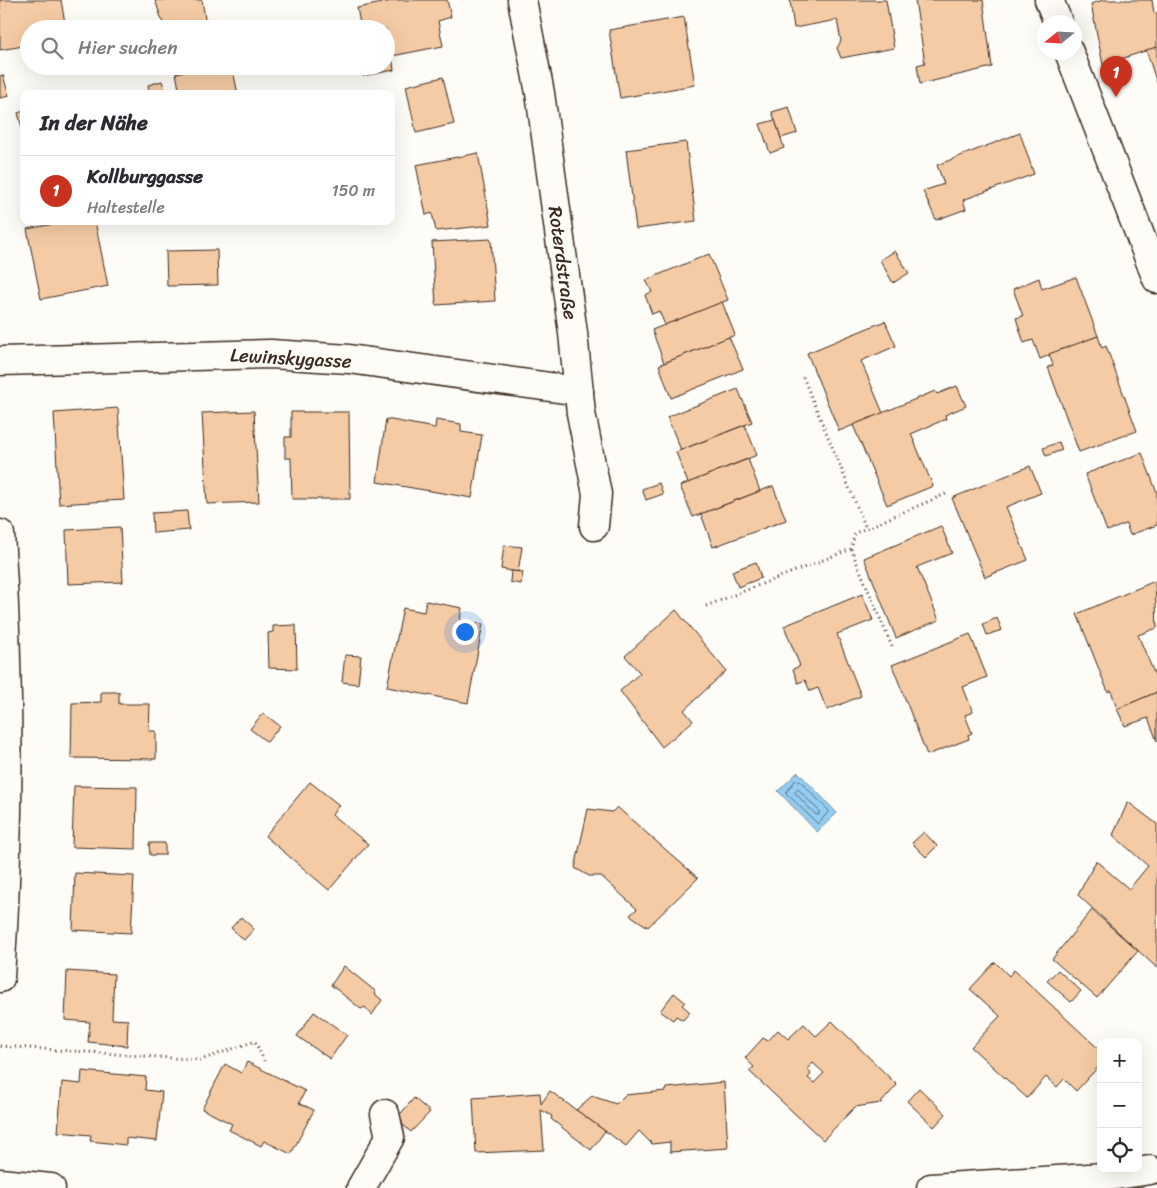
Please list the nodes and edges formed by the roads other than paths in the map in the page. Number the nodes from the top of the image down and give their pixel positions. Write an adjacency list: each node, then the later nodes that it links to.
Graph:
1 (522, 0): 8 (street, Roterdstraße)
2 (1049, 0): 3 (street)
3 (1055, 15)
4 (1073, 60): 5 (street)
5 (1145, 215): 6 (street)
6 (1157, 279)
7 (0, 361): 8 (street, Lewinskygasse)
8 (579, 391): 9 (street, Roterdstraße)
9 (594, 526)
10 (0, 534): 11 (street)
11 (0, 978)
12 (385, 1114): 16 (street)
13 (1151, 1171): 17 (street)
14 (0, 1183): 15 (street)
15 (51, 1188)
16 (361, 1188)
17 (932, 1188)

